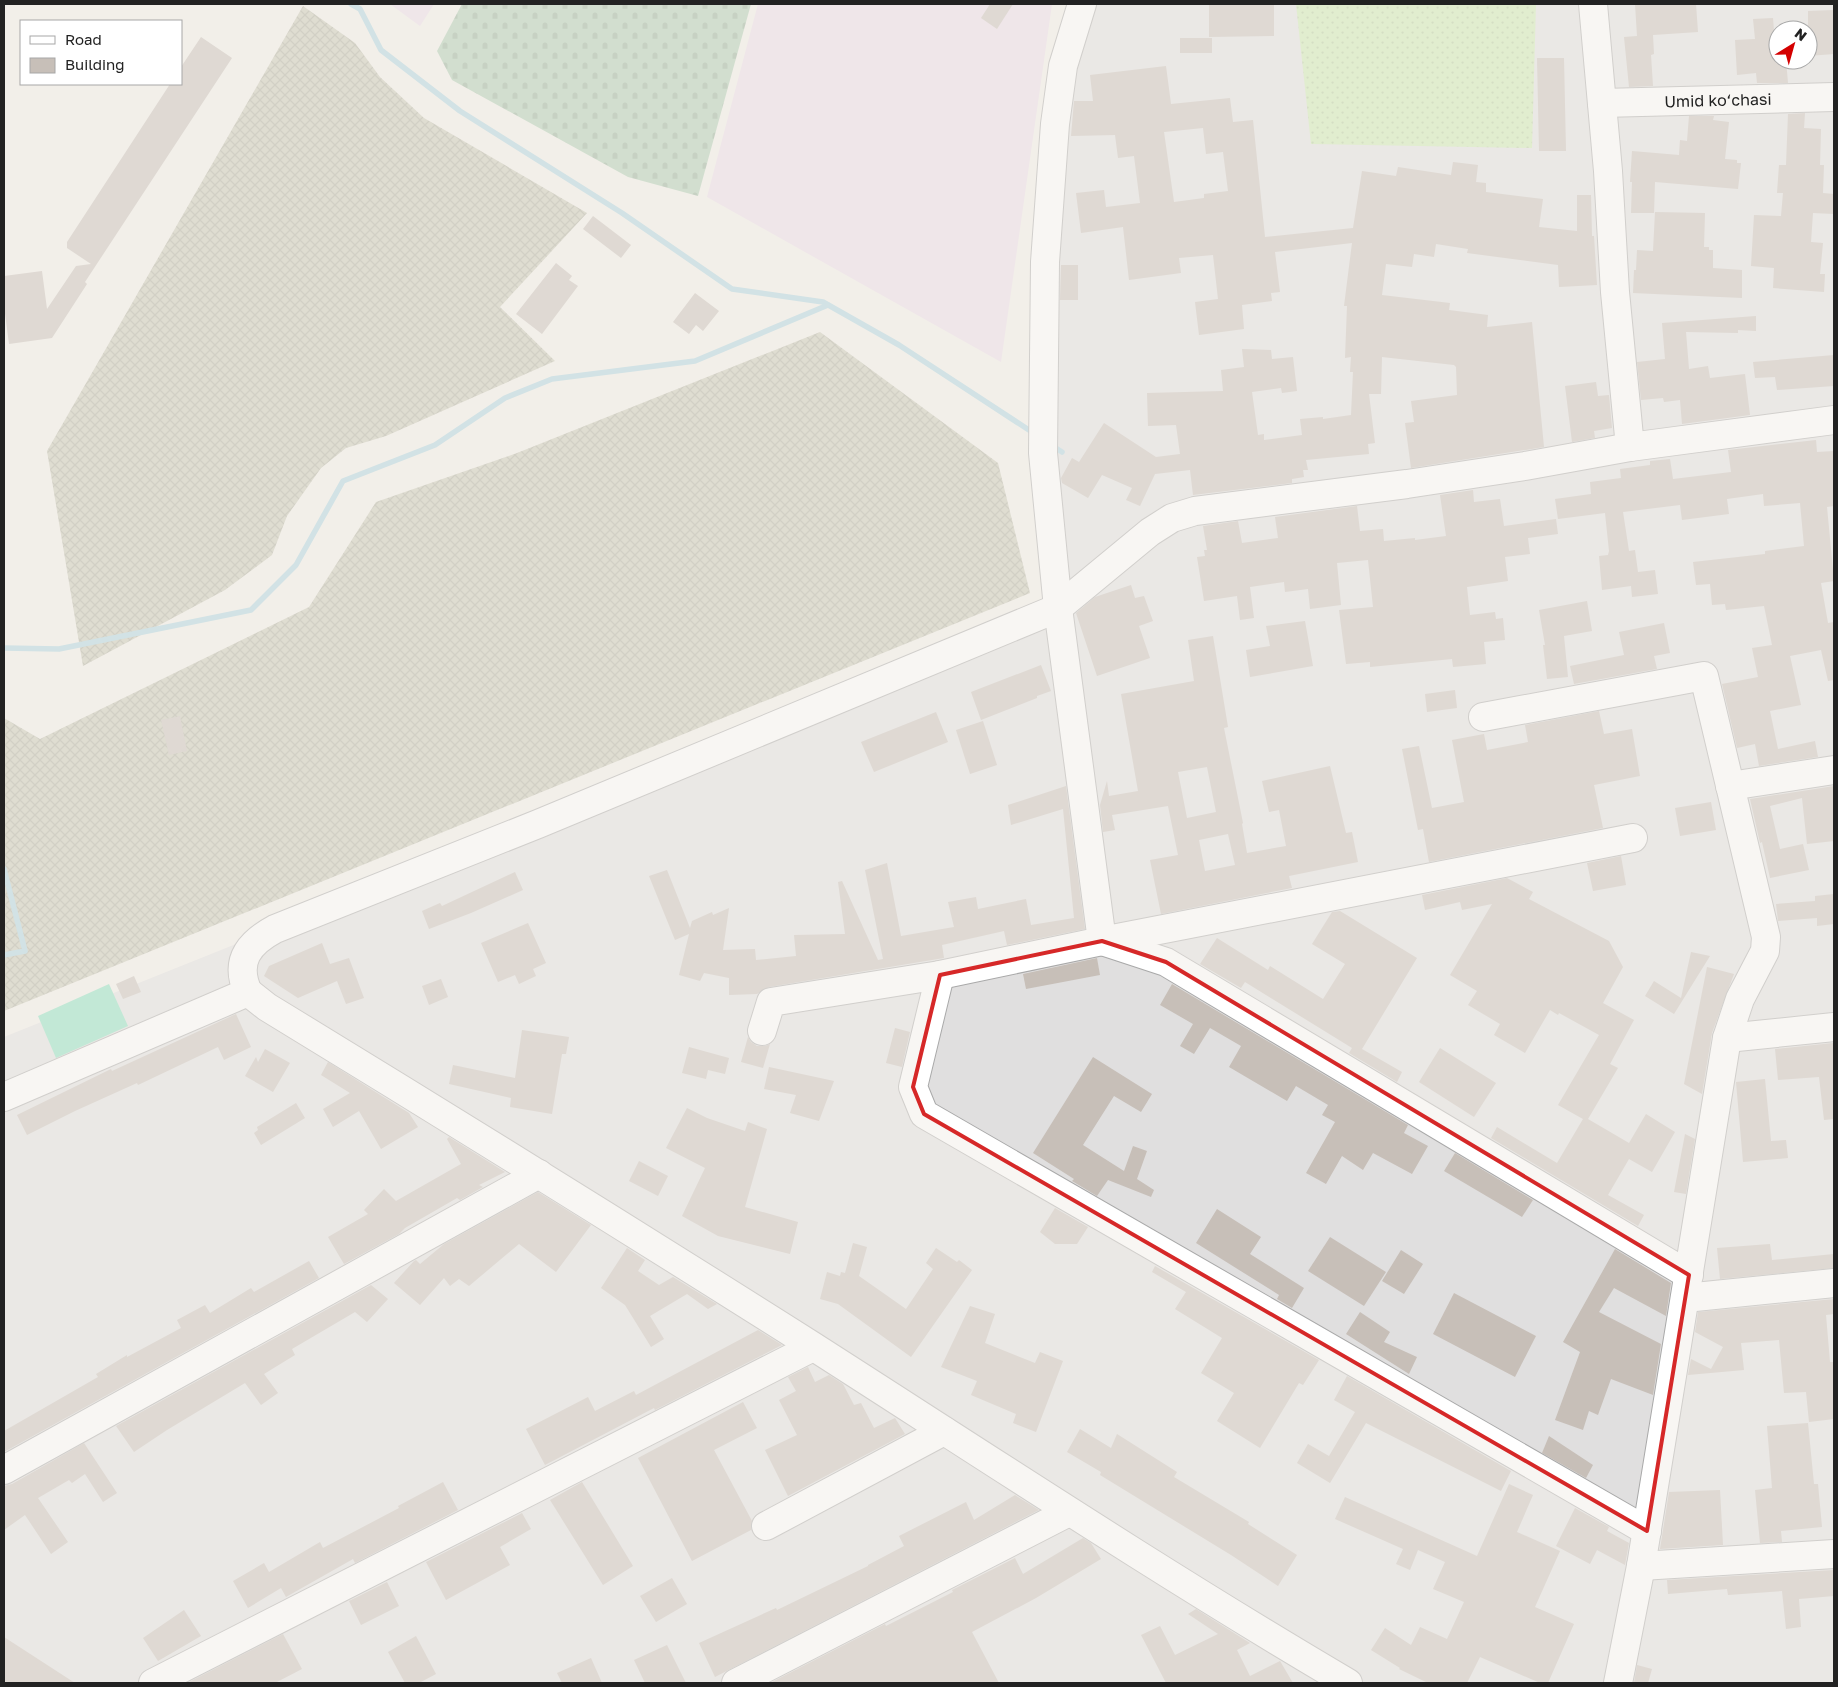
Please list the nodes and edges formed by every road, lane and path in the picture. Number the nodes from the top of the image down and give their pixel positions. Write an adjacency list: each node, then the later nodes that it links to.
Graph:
1 (1082, 4): 7 (street)
2 (1593, 4): 4 (street)
3 (1834, 97): 4 (street, Umid ko‘chasi)
4 (1602, 102): 6 (street)
5 (1834, 420): 6 (street)
6 (1630, 447): 7 (street)
7 (1058, 608): 12 (street); 14 (street)
8 (1483, 717): 10 (street)
9 (1834, 770): 10 (street)
10 (1730, 786): 17 (street)
11 (1633, 838): 12 (street)
12 (1102, 941): 13 (street); 21 (street)
13 (940, 975): 16 (street); 27 (street)
14 (248, 992): 18 (street); 19 (street)
15 (1834, 1027): 17 (street)
16 (762, 1030)
17 (1727, 1038): 21 (street)
18 (4, 1097)
19 (539, 1174): 22 (street); 24 (street)
20 (1834, 1283): 21 (street)
21 (1687, 1286): 27 (street)
22 (813, 1347): 23 (street); 31 (street)
23 (944, 1431): 25 (street); 26 (street)
24 (4, 1470)
25 (1070, 1512): 30 (street); 32 (street)
26 (766, 1526)
27 (1647, 1531): 29 (street)
28 (1834, 1554): 29 (street)
29 (1642, 1566): 33 (street)
30 (1337, 1681)
31 (153, 1683)
32 (736, 1683)
33 (1618, 1683)

